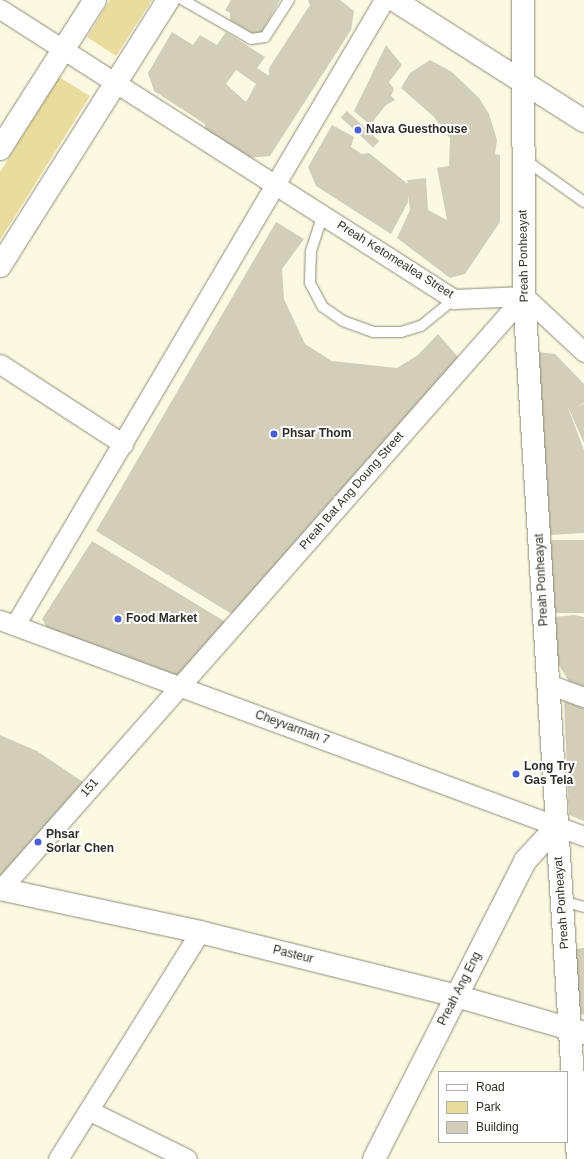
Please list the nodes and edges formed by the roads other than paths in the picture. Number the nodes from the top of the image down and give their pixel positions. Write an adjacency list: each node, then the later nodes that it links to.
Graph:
1 (95, 0): 9 (street)
2 (168, 0): 11 (street)
3 (183, 0): 4 (lane)
4 (289, 0)
5 (384, 0): 15 (street)
6 (394, 0): 10 (street)
7 (523, 0): 10 (street, Preah Ponheayat)
8 (0, 9): 9 (street, Preah Ketomealea Street)
9 (64, 49): 11 (street, Preah Ketomealea Street); 13 (street)
10 (522, 80): 12 (street); 14 (street, Preah Ponheayat)
11 (116, 82): 15 (street, Preah Ketomealea Street); 18 (street)
12 (584, 121)
13 (0, 149)
14 (523, 158): 16 (lane); 19 (street, Preah Ponheayat)
15 (277, 184): 17 (street, Preah Ketomealea Street); 23 (street)
16 (584, 202)
17 (323, 214): 20 (street, Preah Ketomealea Street); 20 (lane)
18 (0, 266)
19 (524, 296): 20 (street, Preah Ketomealea Street); 21 (street); 25 (street, Preah Ponheayat); 26 (street, Preah Bat Ang Doung Street)
20 (454, 299)
21 (584, 352)
22 (0, 364): 23 (street)
23 (123, 444): 24 (street)
24 (7, 623): 26 (street, Cheyvarman 7)
25 (548, 684): 27 (street); 28 (street, Preah Ponheayat)
26 (180, 686): 28 (street, Cheyvarman 7); 30 (street, 151)
27 (584, 697)
28 (557, 826): 29 (street, Cheyvarman 7); 31 (street, Preah Ponheayat); 34 (street, Preah Ang Eng)
29 (584, 836)
30 (0, 889): 33 (street, Pasteur)
31 (562, 901): 32 (lane); 35 (street, Preah Ponheayat)
32 (584, 906)
33 (200, 932): 34 (street, Pasteur); 36 (street)
34 (456, 996): 35 (street, Pasteur); 39 (street, Preah Ang Eng)
35 (578, 1030): 40 (street, Preah Ponheayat)
36 (90, 1111): 37 (street); 38 (street)
37 (58, 1159)
38 (187, 1159)
39 (374, 1159)
40 (578, 1159)

